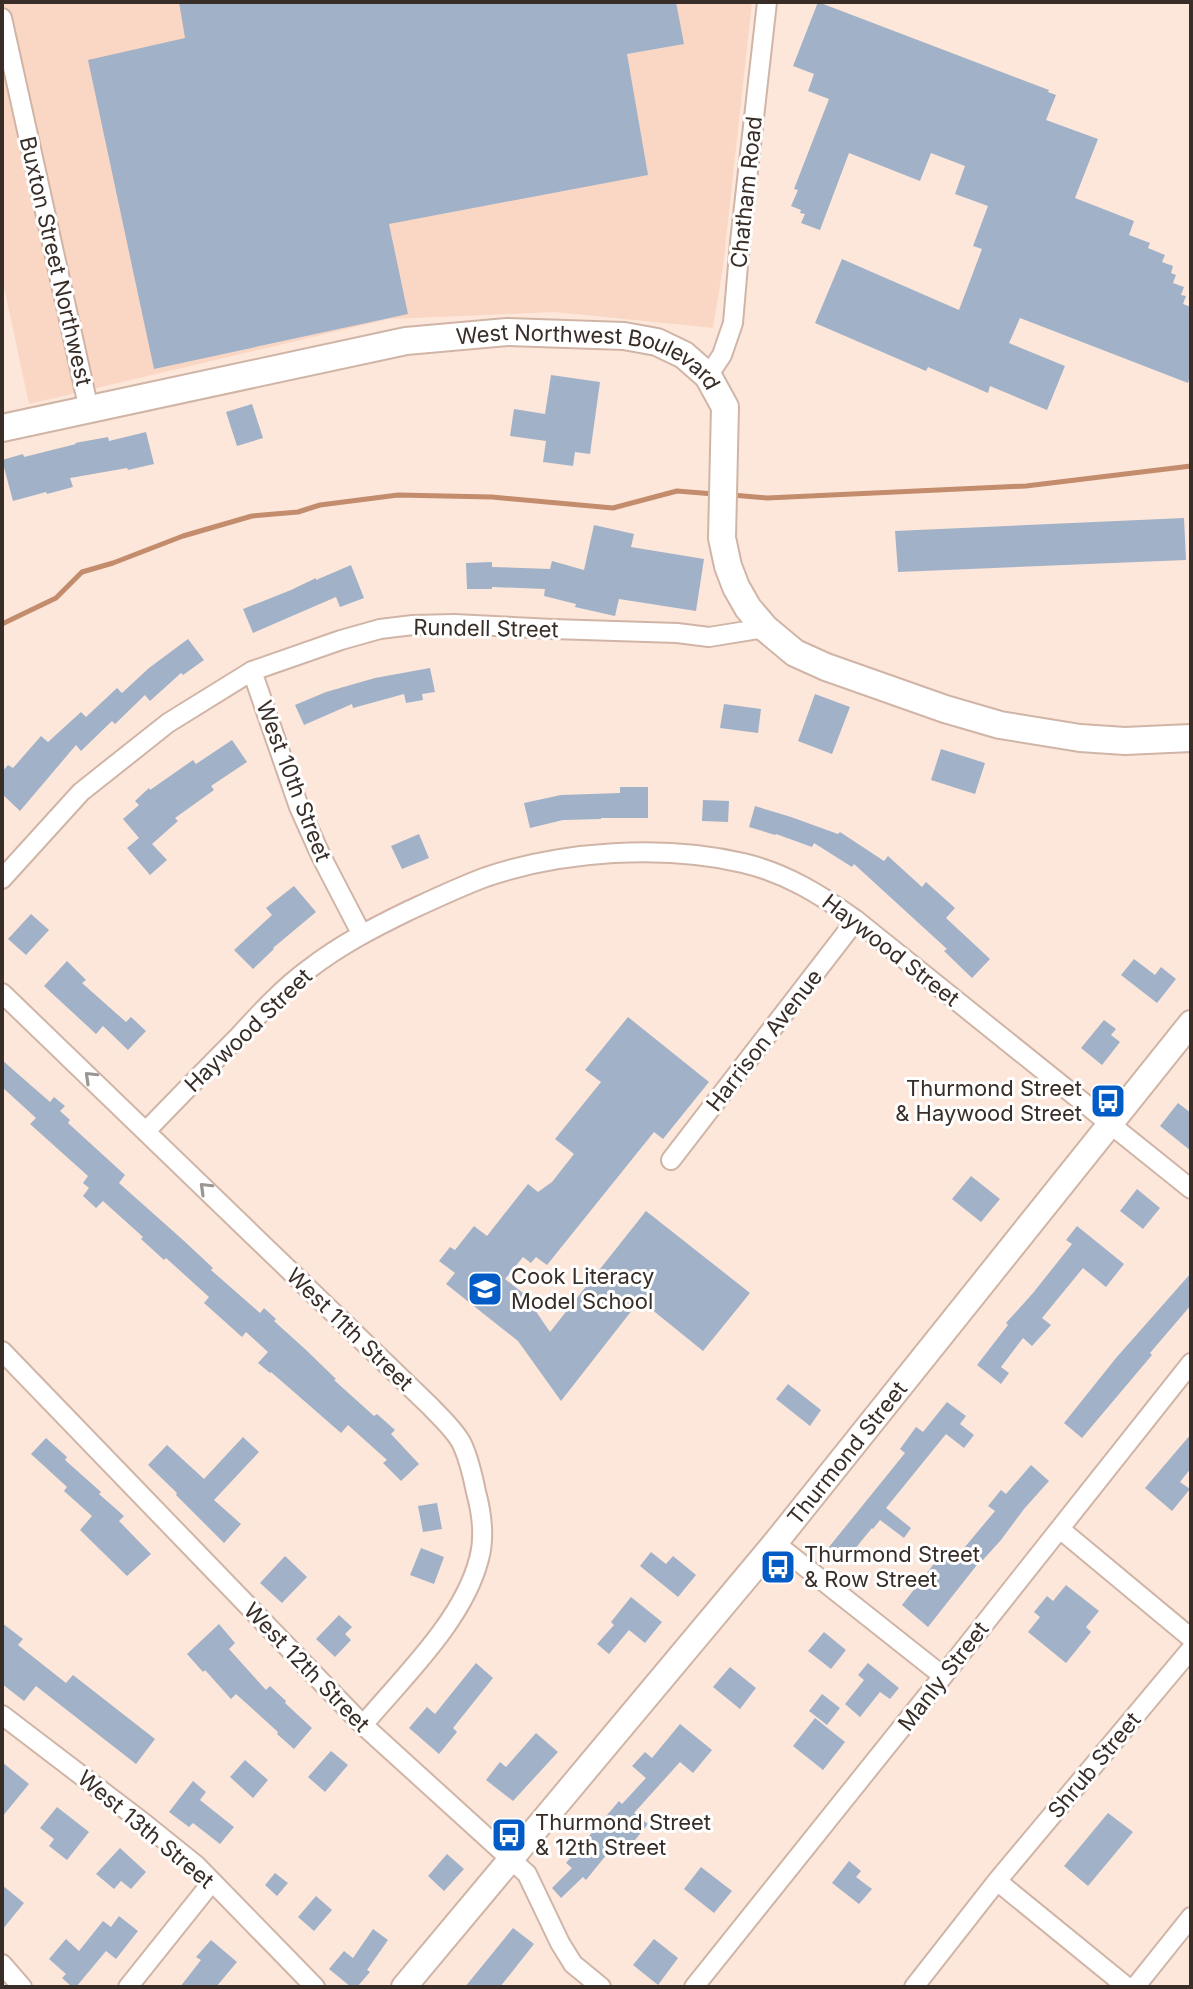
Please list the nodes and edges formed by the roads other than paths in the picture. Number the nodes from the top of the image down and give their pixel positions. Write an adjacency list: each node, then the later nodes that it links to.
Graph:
1 (767, 2): 3 (street, Chatham Road)
2 (2, 18): 4 (street, Buxton Street Northwest)
3 (708, 376): 4 (main road, West Northwest Boulevard); 6 (main road, West Northwest Boulevard)
4 (89, 410): 5 (main road, West Northwest Boulevard)
5 (2, 428)
6 (765, 628): 7 (street, Rundell Street); 8 (main road, West Northwest Boulevard)
7 (252, 671): 9 (street, Rundell Street); 11 (street, West 10th Street)
8 (1191, 738)
9 (2, 879)
10 (856, 920): 11 (street, Haywood Street); 14 (street, Haywood Street); 16 (street, Harrison Avenue)
11 (361, 933): 15 (street, Haywood Street)
12 (2, 993): 15 (street, West 11th Street, one-way to 12)
13 (1191, 1023): 14 (street, Thurmond Street)
14 (1109, 1123): 17 (street, Haywood Street); 21 (street, Thurmond Street)
15 (146, 1131): 26 (street, West 11th Street, one-way to 15)
16 (671, 1160)
17 (1191, 1189)
18 (2, 1351): 26 (street, West 12th Street)
19 (1191, 1363): 20 (street, Manly Street)
20 (1060, 1529): 22 (street); 24 (street, Manly Street)
21 (775, 1543): 24 (street); 27 (street, Thurmond Street)
22 (1191, 1638)
23 (1191, 1649): 28 (street, Shrub Street)
24 (943, 1676): 37 (street, Manly Street)
25 (2, 1715): 29 (street, West 13th Street)
26 (363, 1725): 27 (street, West 12th Street)
27 (512, 1859): 35 (street, Thurmond Street); 36 (street, West 12th Street)
28 (997, 1881): 38 (street); 39 (street)
29 (212, 1882): 33 (street); 34 (street, West 13th Street)
30 (1191, 1917): 40 (street)
31 (2, 1964): 32 (street)
32 (22, 1987)
33 (128, 1987)
34 (315, 1987)
35 (404, 1987)
36 (601, 1987)
37 (694, 1987)
38 (914, 1987)
39 (1127, 1987)
40 (1135, 1987)

